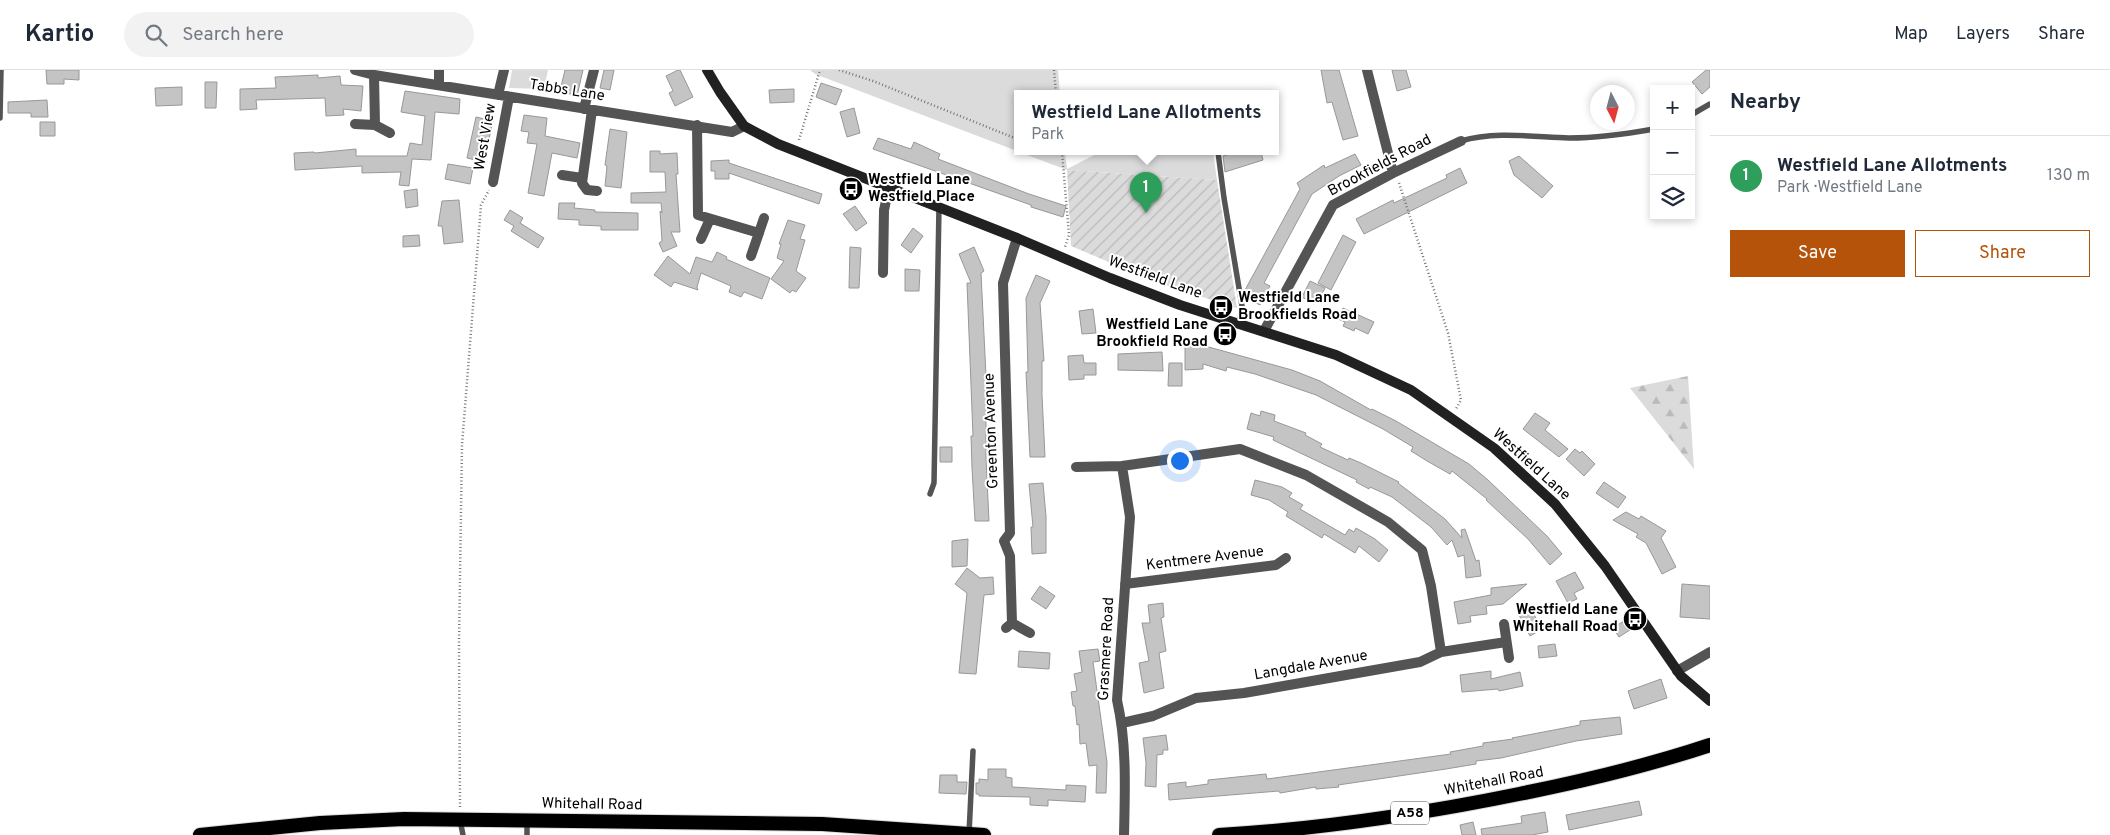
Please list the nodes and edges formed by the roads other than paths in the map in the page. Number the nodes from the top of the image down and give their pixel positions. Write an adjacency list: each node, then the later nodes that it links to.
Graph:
1 (1, 70): 14 (lane)
2 (355, 70): 8 (street, Tabbs Lane)
3 (440, 70): 9 (street)
4 (504, 70): 10 (street, West View)
5 (594, 70): 12 (street)
6 (707, 70): 18 (main road, Westfield Lane)
7 (1366, 70): 23 (street)
8 (374, 75): 9 (street, Tabbs Lane); 16 (street)
9 (438, 84): 10 (street, Tabbs Lane)
10 (503, 96): 12 (street, Tabbs Lane); 26 (street, West View)
11 (1710, 104): 13 (lane)
12 (588, 110): 17 (street, Tabbs Lane); 25 (street)
13 (1695, 112)
14 (0, 118)
15 (355, 124): 16 (street)
16 (375, 125): 20 (street)
17 (697, 125): 18 (street, Tabbs Lane); 30 (street)
18 (744, 126): 27 (main road, Westfield Lane)
19 (1650, 130): 21 (lane)
20 (390, 133)
21 (1461, 141): 23 (street, Brookfields Road)
22 (1218, 155): 37 (lane)
23 (1393, 173): 38 (street, Brookfields Road)
24 (562, 175): 25 (street)
25 (582, 181): 28 (street)
26 (493, 182)
27 (889, 187): 29 (main road, Westfield Lane); 36 (street)
28 (596, 191)
29 (939, 207): 33 (main road, Westfield Lane); 41 (lane)
30 (710, 218): 32 (street); 34 (street)
31 (764, 218): 32 (street)
32 (759, 233): 35 (street)
33 (1018, 238): 37 (main road, Westfield Lane); 45 (street, Greenton Avenue)
34 (701, 239)
35 (752, 256)
36 (883, 274)
37 (1239, 323): 38 (main road, Westfield Lane)
38 (1264, 331): 50 (main road, Westfield Lane)
39 (1076, 466): 40 (street)
40 (1122, 466): 43 (street, Grasmere Road); 47 (street)
41 (930, 494)
42 (1286, 558): 43 (street, Kentmere Avenue)
43 (1125, 584): 52 (street, Grasmere Road)
44 (1504, 624): 46 (street)
45 (1030, 633)
46 (1506, 642): 47 (street, Langdale Avenue); 49 (street)
47 (1441, 652): 52 (street, Langdale Avenue)
48 (1710, 652): 50 (street)
49 (1509, 658)
50 (1677, 670): 51 (main road, Westfield Lane)
51 (1710, 700)
52 (1122, 723): 64 (street, Grasmere Road)
53 (1710, 745): 65 (highway, Whitehall Road / A58)
54 (973, 751): 59 (lane)
55 (460, 819): 56 (highway, Whitehall Road); 57 (highway, Whitehall Road); 61 (lane)
56 (527, 820): 58 (highway, Whitehall Road); 62 (lane)
57 (269, 831): 60 (highway, Whitehall Road)
58 (906, 832): 59 (highway, Whitehall Road)
59 (969, 834): 63 (highway, Whitehall Road)
60 (200, 835)
61 (463, 835)
62 (527, 835)
63 (984, 835)
64 (1124, 835)
65 (1220, 835)

